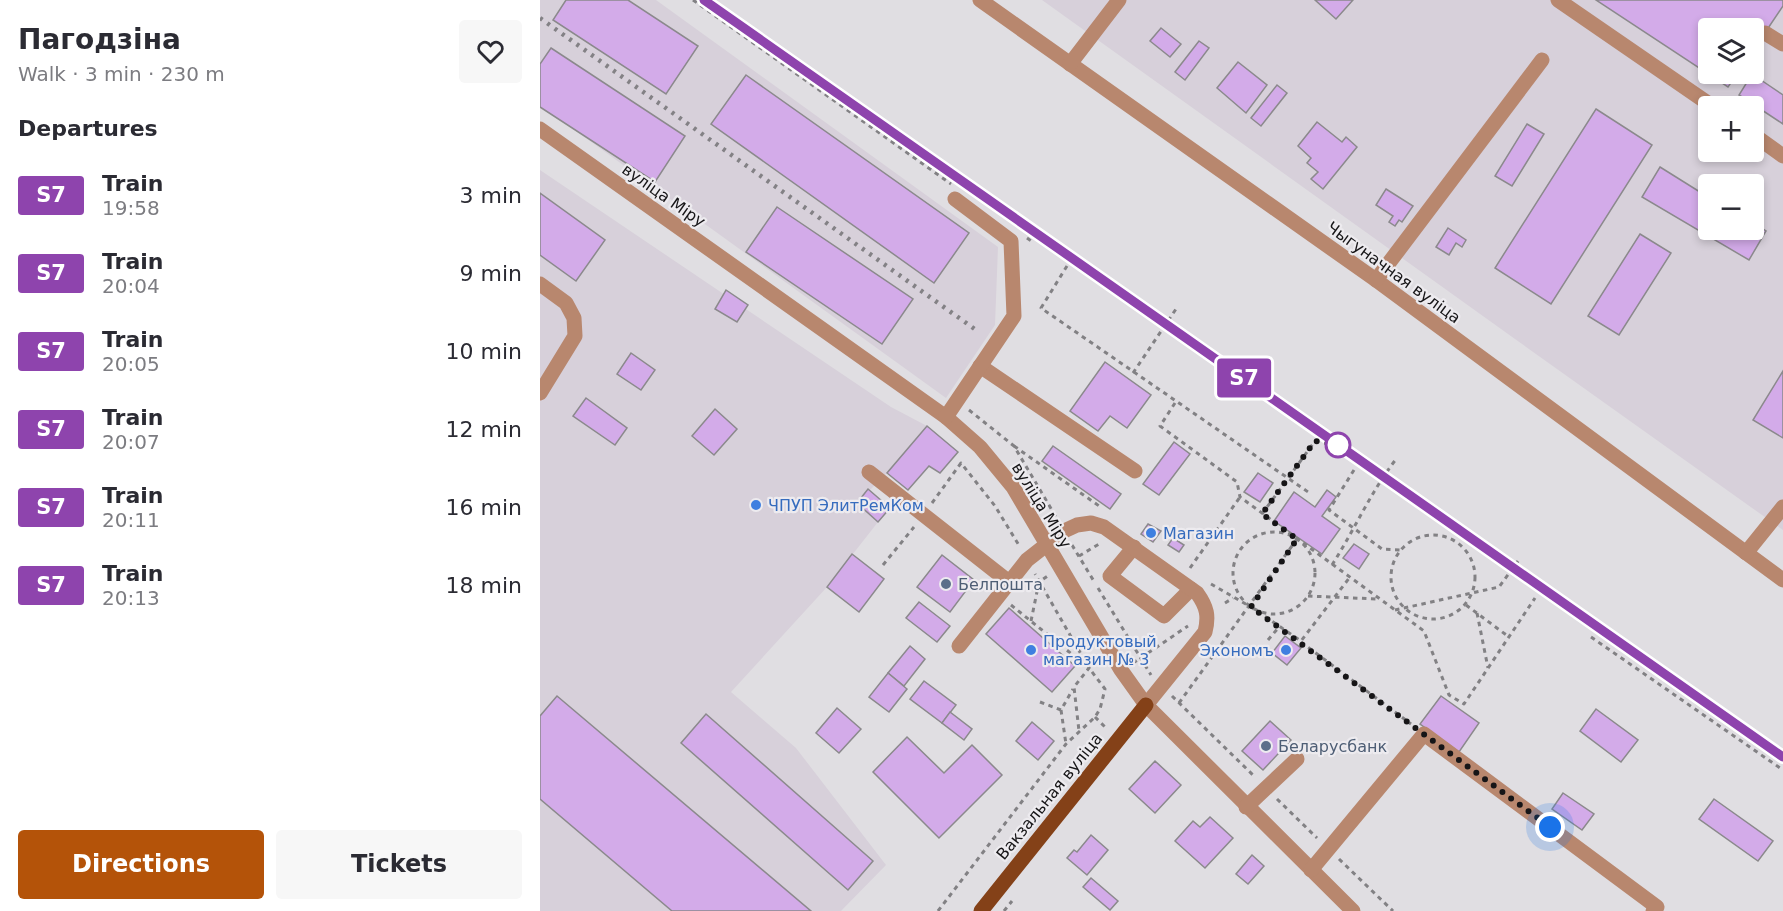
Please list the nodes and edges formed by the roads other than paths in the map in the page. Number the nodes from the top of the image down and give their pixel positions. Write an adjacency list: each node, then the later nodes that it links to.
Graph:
1 (980, 0): 7 (street, Чыгуначная вуліца)
2 (1119, 0): 7 (street)
3 (1558, 0): 8 (street)
4 (1764, 33): 5 (street)
5 (1783, 44)
6 (1542, 60): 13 (street)
7 (1070, 64): 13 (street, Чыгуначная вуліца)
8 (1698, 96)
9 (540, 129): 17 (street, вуліца Міру)
10 (1764, 142): 11 (street)
11 (1783, 156)
12 (957, 194): 15 (street)
13 (1376, 280): 23 (street, Чыгуначная вуліца)
14 (540, 284): 16 (street)
15 (980, 366): 17 (street); 18 (street)
16 (540, 393)
17 (946, 417): 21 (street, вуліца Міру)
18 (1135, 471)
19 (869, 472): 25 (street)
20 (1783, 507): 23 (street)
21 (1047, 545): 22 (street); 25 (street); 28 (street, вуліца Міру)
22 (1134, 547): 26 (street); 26 (street)
23 (1746, 553): 24 (street, Чыгуначная вуліца)
24 (1783, 580)
25 (1010, 582): 27 (street)
26 (1191, 589): 28 (street)
27 (959, 646)
28 (1146, 705): 30 (street, вуліца Міру); 33 (main road, Вакзальная вуліца)
29 (1297, 759): 30 (street)
30 (1246, 807): 31 (street, вуліца Міру)
31 (1311, 870): 32 (street); 34 (street, вуліца Міру)
32 (1659, 910)
33 (981, 911)
34 (1353, 911)

